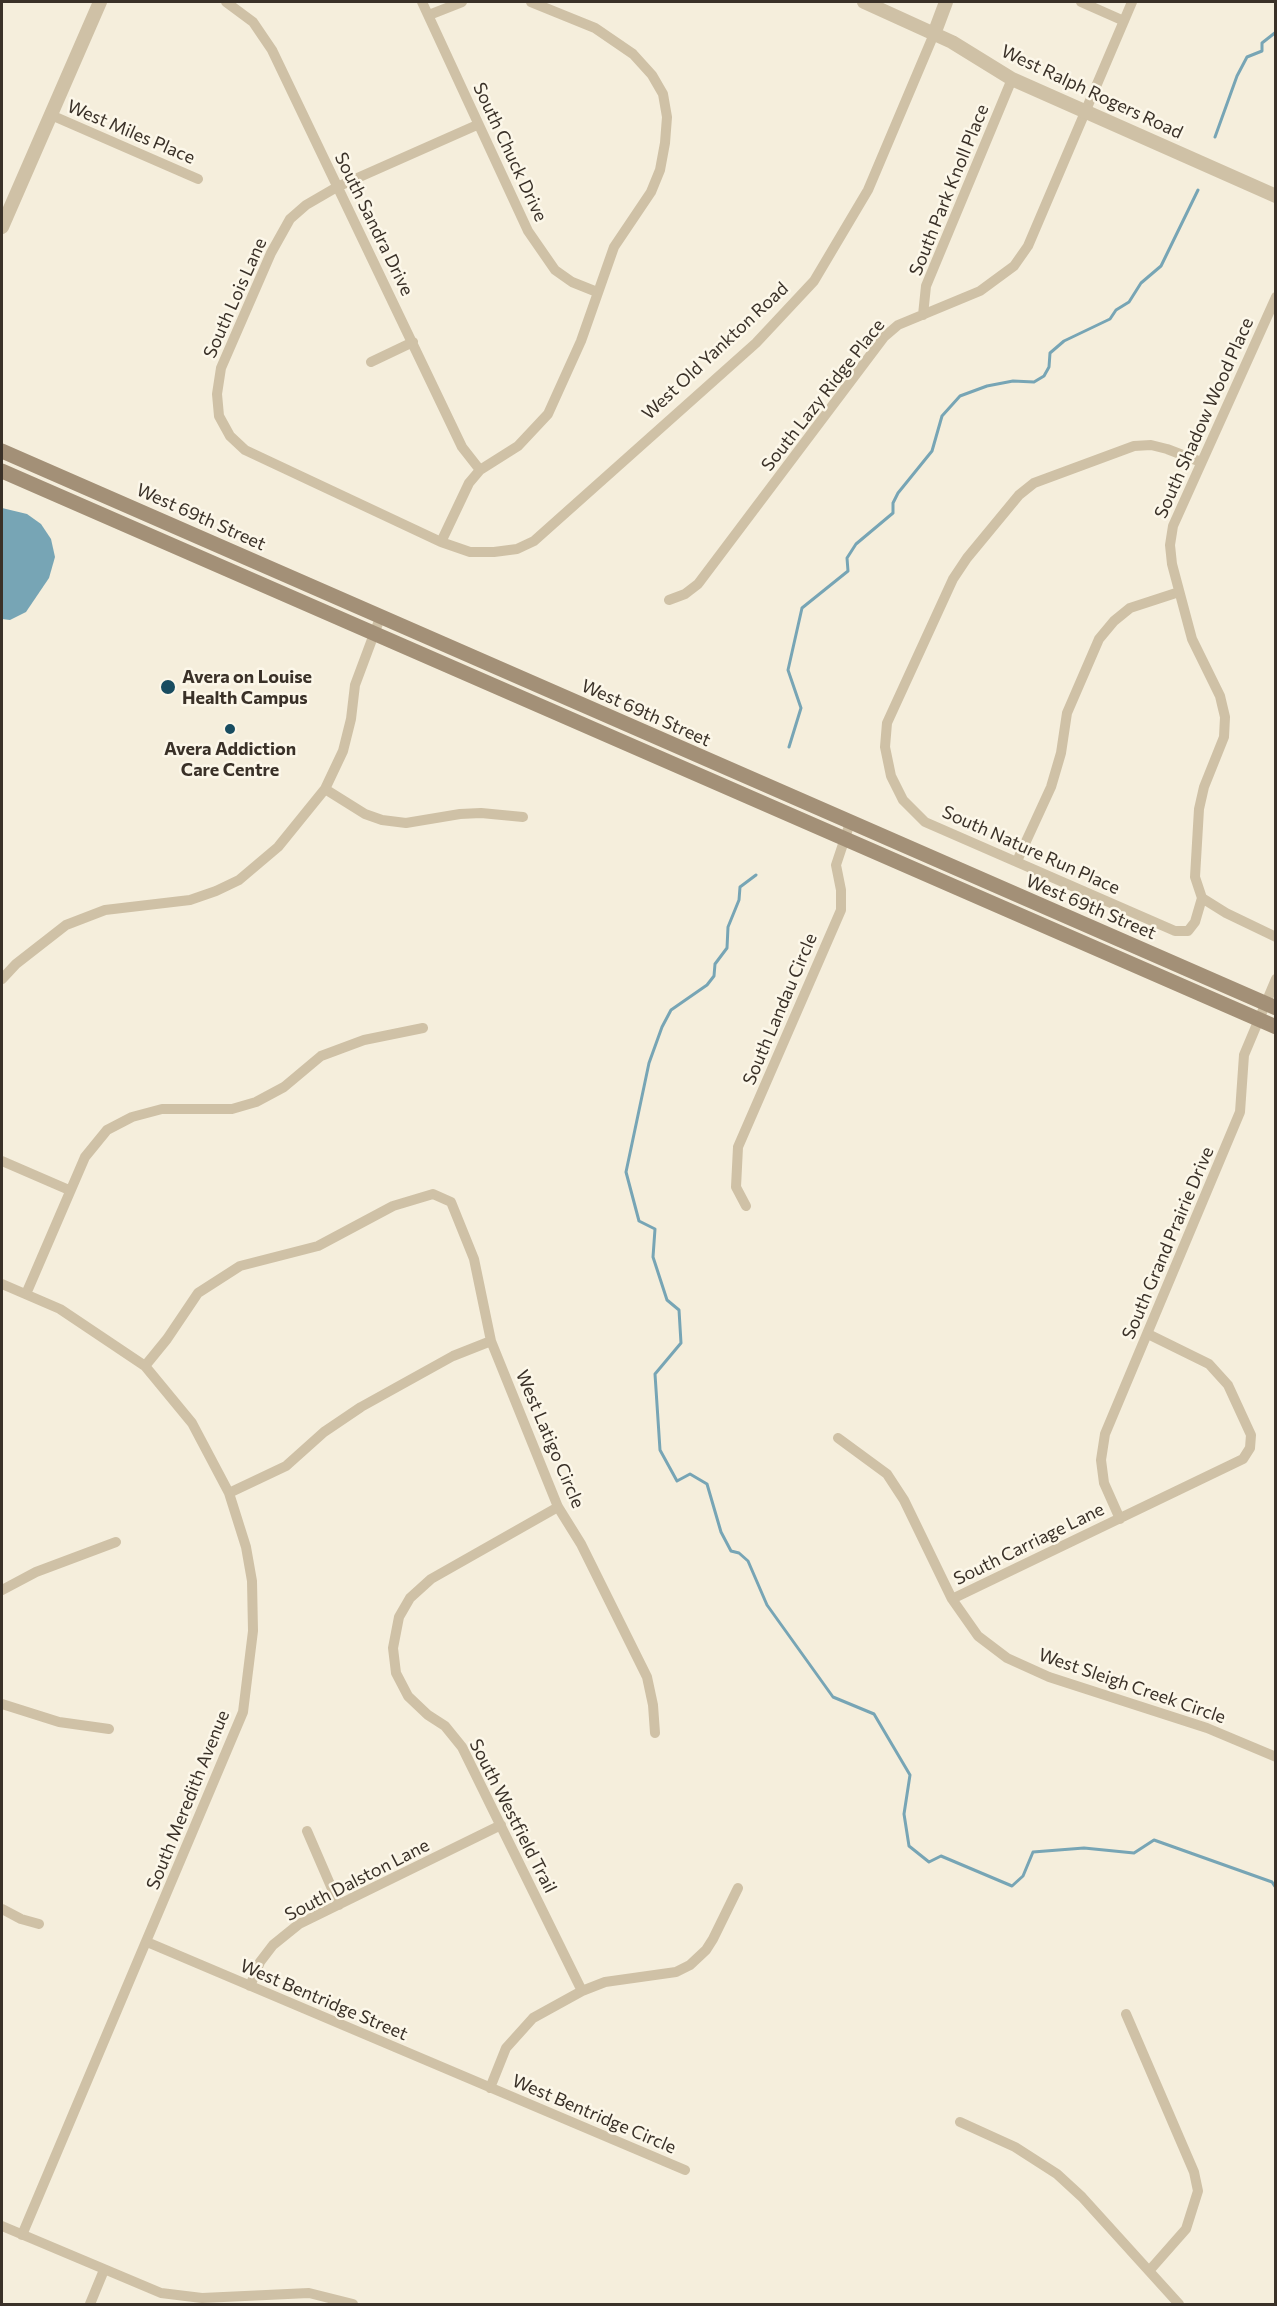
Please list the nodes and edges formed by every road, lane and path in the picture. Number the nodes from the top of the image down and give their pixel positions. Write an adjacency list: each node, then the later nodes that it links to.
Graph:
1 (100, 2): 15 (street)
2 (226, 2): 18 (street, South Sandra Drive)
3 (422, 2): 10 (street, South Chuck Drive)
4 (462, 2): 10 (street)
5 (531, 2): 21 (street)
6 (864, 2): 12 (street, West Ralph Rogers Road)
7 (946, 2): 12 (street, West Old Yankton Road)
8 (1081, 2): 11 (street)
9 (1132, 2): 11 (street, South Lazy Ridge Place)
10 (429, 15): 16 (street, South Chuck Drive)
11 (1124, 21): 14 (street, South Lazy Ridge Place)
12 (934, 34): 13 (street, West Ralph Rogers Road); 30 (street, West Old Yankton Road)
13 (1012, 79): 14 (street, West Ralph Rogers Road); 23 (street, South Park Knoll Place)
14 (1086, 111): 19 (street, West Ralph Rogers Road); 23 (street, South Lazy Ridge Place)
15 (51, 115): 17 (street, West Miles Place); 20 (street)
16 (477, 125): 18 (street, South Lois Lane); 21 (street, South Chuck Drive)
17 (198, 179)
18 (337, 187): 24 (street, South Sandra Drive); 30 (street, South Lois Lane)
19 (1275, 196)
20 (2, 227)
21 (597, 292): 28 (street)
22 (1275, 297): 27 (street, South Shadow Wood Place)
23 (923, 315): 32 (street, South Lazy Ridge Place)
24 (413, 342): 25 (street); 28 (street, South Sandra Drive)
25 (371, 362)
26 (2, 451): 33 (main road, West 69th Street)
27 (1201, 462): 31 (street, South Shadow Wood Place); 39 (street, South Nature Run Place)
28 (480, 470): 30 (street)
29 (2, 471): 34 (main road, West 69th Street)
30 (441, 542)
31 (1179, 592): 39 (street); 41 (street, South Shadow Wood Place)
32 (669, 600)
33 (380, 618): 34 (street); 37 (main road, West 69th Street)
34 (373, 634): 35 (street); 38 (main road, West 69th Street)
35 (325, 789): 36 (street); 45 (street)
36 (523, 817)
37 (850, 823): 38 (street, South Landau Circle); 40 (main road, West 69th Street)
38 (844, 839): 42 (main road, West 69th Street); 52 (street, South Landau Circle)
39 (1017, 861): 41 (street, South Nature Run Place)
40 (1002, 889): 42 (main road); 46 (main road, West 69th Street)
41 (1202, 898): 43 (street)
42 (994, 906): 47 (main road, West 69th Street)
43 (1275, 937)
44 (1275, 979): 46 (street, South Grand Prairie Drive)
45 (2, 980)
46 (1271, 1006): 47 (street, South Grand Prairie Drive)
47 (1260, 1020): 48 (main road, West 69th Street); 55 (street, South Grand Prairie Drive)
48 (1275, 1027)
49 (423, 1028): 51 (street)
50 (2, 1161): 51 (street)
51 (69, 1190): 54 (street)
52 (746, 1206)
53 (2, 1284): 54 (street, South Meredith Avenue)
54 (26, 1294): 57 (street, South Meredith Avenue)
55 (1148, 1334): 61 (street, South Grand Prairie Drive); 61 (street, South Carriage Lane)
56 (491, 1341): 57 (street, West Latigo Circle); 59 (street); 60 (street, West Latigo Circle)
57 (145, 1366): 59 (street, South Meredith Avenue)
58 (838, 1438): 64 (street, West Sleigh Creek Circle)
59 (229, 1493): 75 (street, South Meredith Avenue)
60 (558, 1507): 67 (street, West Latigo Circle); 69 (street, South Westfield Trail)
61 (1120, 1519): 64 (street, South Carriage Lane)
62 (116, 1542): 63 (street)
63 (2, 1590)
64 (952, 1599): 68 (street, West Sleigh Creek Circle)
65 (2, 1704): 66 (street)
66 (109, 1729)
67 (655, 1733)
68 (1275, 1757)
69 (501, 1825): 72 (street, South Dalston Lane); 77 (street, South Westfield Trail)
70 (308, 1832): 72 (street)
71 (738, 1888): 77 (street)
72 (339, 1905): 76 (street, South Dalston Lane)
73 (2, 1909): 74 (street)
74 (39, 1924)
75 (147, 1942): 76 (street, West Bentridge Street); 83 (street, South Meredith Avenue)
76 (250, 1986): 79 (street, West Bentridge Street)
77 (582, 1991): 79 (street)
78 (1126, 2014): 85 (street)
79 (490, 2088): 81 (street, West Bentridge Circle)
80 (960, 2122): 85 (street)
81 (685, 2170)
82 (2, 2226): 83 (street)
83 (22, 2235): 84 (street)
84 (104, 2270): 86 (street); 87 (street)
85 (1149, 2271): 88 (street)
86 (90, 2304)
87 (353, 2304)
88 (1179, 2304)

